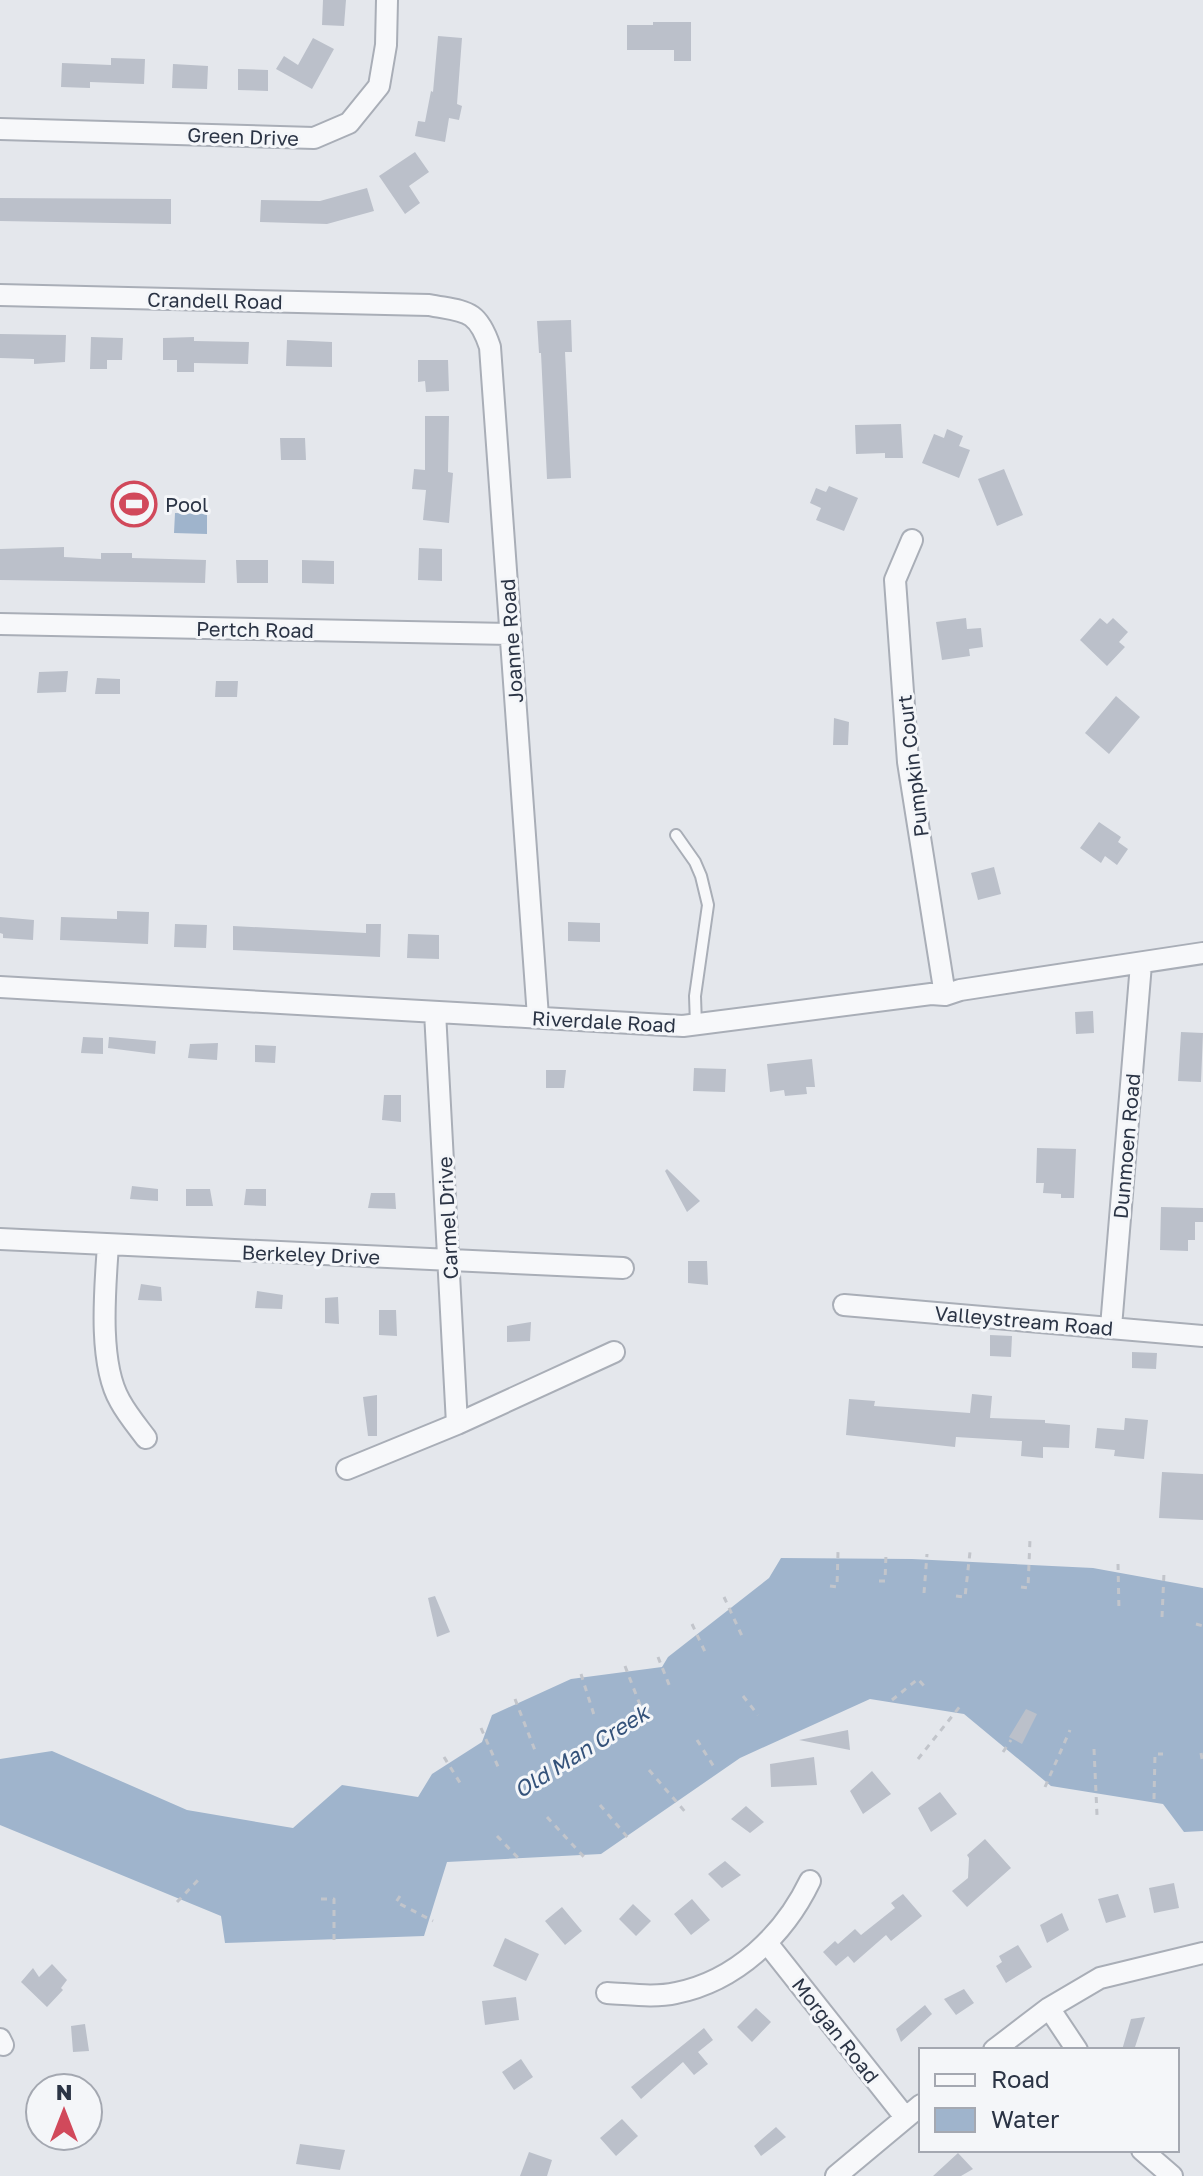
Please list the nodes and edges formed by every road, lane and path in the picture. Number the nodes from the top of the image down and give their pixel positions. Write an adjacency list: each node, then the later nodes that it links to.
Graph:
1 (387, 0): 2 (street, Green Drive)
2 (0, 129)
3 (0, 295): 4 (street, Crandell Road)
4 (429, 305): 7 (street, Joanne Road)
5 (912, 540): 12 (street, Pumpkin Court)
6 (0, 624): 7 (street, Pertch Road)
7 (511, 634): 14 (street, Joanne Road)
8 (676, 835): 15 (lane)
9 (1203, 953): 10 (street, Riverdale Road)
10 (1141, 964): 12 (street, Riverdale Road); 21 (street, Dunmoen Road)
11 (0, 987): 13 (street, Riverdale Road)
12 (945, 995): 15 (street, Riverdale Road)
13 (435, 1012): 14 (street, Riverdale Road); 18 (street, Carmel Drive)
14 (538, 1017): 15 (street, Riverdale Road)
15 (696, 1025)
16 (0, 1239): 17 (street, Berkeley Drive)
17 (108, 1245): 18 (street, Berkeley Drive); 25 (street)
18 (450, 1260): 19 (street, Berkeley Drive); 24 (street, Carmel Drive)
19 (623, 1268)
20 (844, 1305): 21 (street, Valleystream Road)
21 (1111, 1327): 22 (street, Valleystream Road)
22 (1203, 1336)
23 (614, 1352): 24 (street)
24 (457, 1424): 26 (street)
25 (146, 1438)
26 (347, 1469)
27 (1030, 1539): 36 (path)
28 (838, 1552): 35 (path)
29 (970, 1552): 38 (path)
30 (886, 1554): 34 (path)
31 (927, 1554): 37 (path)
32 (1118, 1564): 40 (path)
33 (1164, 1573): 41 (path)
34 (879, 1581)
35 (830, 1586)
36 (1021, 1587)
37 (924, 1593)
38 (956, 1596)
39 (724, 1597): 45 (path)
40 (1119, 1611)
41 (1162, 1617)
42 (692, 1624): 46 (path)
43 (1196, 1624): 44 (path)
44 (1203, 1626)
45 (742, 1636)
46 (706, 1654)
47 (658, 1657): 50 (path)
48 (625, 1666): 56 (path)
49 (581, 1674): 57 (path)
50 (670, 1687)
51 (925, 1687): 54 (path)
52 (743, 1696): 58 (path)
53 (515, 1699): 65 (path)
54 (892, 1700)
55 (961, 1705): 69 (path)
56 (642, 1710)
57 (594, 1715)
58 (758, 1715)
59 (481, 1728): 71 (path)
60 (1070, 1730): 75 (path)
61 (697, 1740): 73 (path)
62 (1011, 1740): 64 (path)
63 (1094, 1749): 79 (path)
64 (1003, 1752)
65 (536, 1753)
66 (1201, 1753): 70 (path)
67 (1163, 1754): 76 (path)
68 (444, 1757): 74 (path)
69 (918, 1759)
70 (1203, 1764)
71 (499, 1769)
72 (649, 1770): 78 (path)
73 (716, 1770)
74 (462, 1786)
75 (1045, 1787)
76 (1154, 1799)
77 (600, 1805): 82 (path)
78 (687, 1814)
79 (1097, 1815)
80 (547, 1817): 83 (path)
81 (497, 1836): 84 (path)
82 (629, 1839)
83 (584, 1857)
84 (522, 1862)
85 (201, 1877): 89 (path)
86 (810, 1881): 92 (street)
87 (400, 1896): 90 (path)
88 (321, 1899): 91 (path)
89 (177, 1902)
90 (433, 1921)
91 (334, 1942)
92 (767, 1943): 94 (street); 98 (street, Morgan Road)
93 (1203, 1953): 95 (street)
94 (607, 1993)
95 (1049, 2008): 96 (street); 97 (street)
96 (997, 2048)
97 (1076, 2048)
98 (913, 2111): 100 (street)
99 (1144, 2152): 101 (street)
100 (836, 2176)
101 (1172, 2176)

